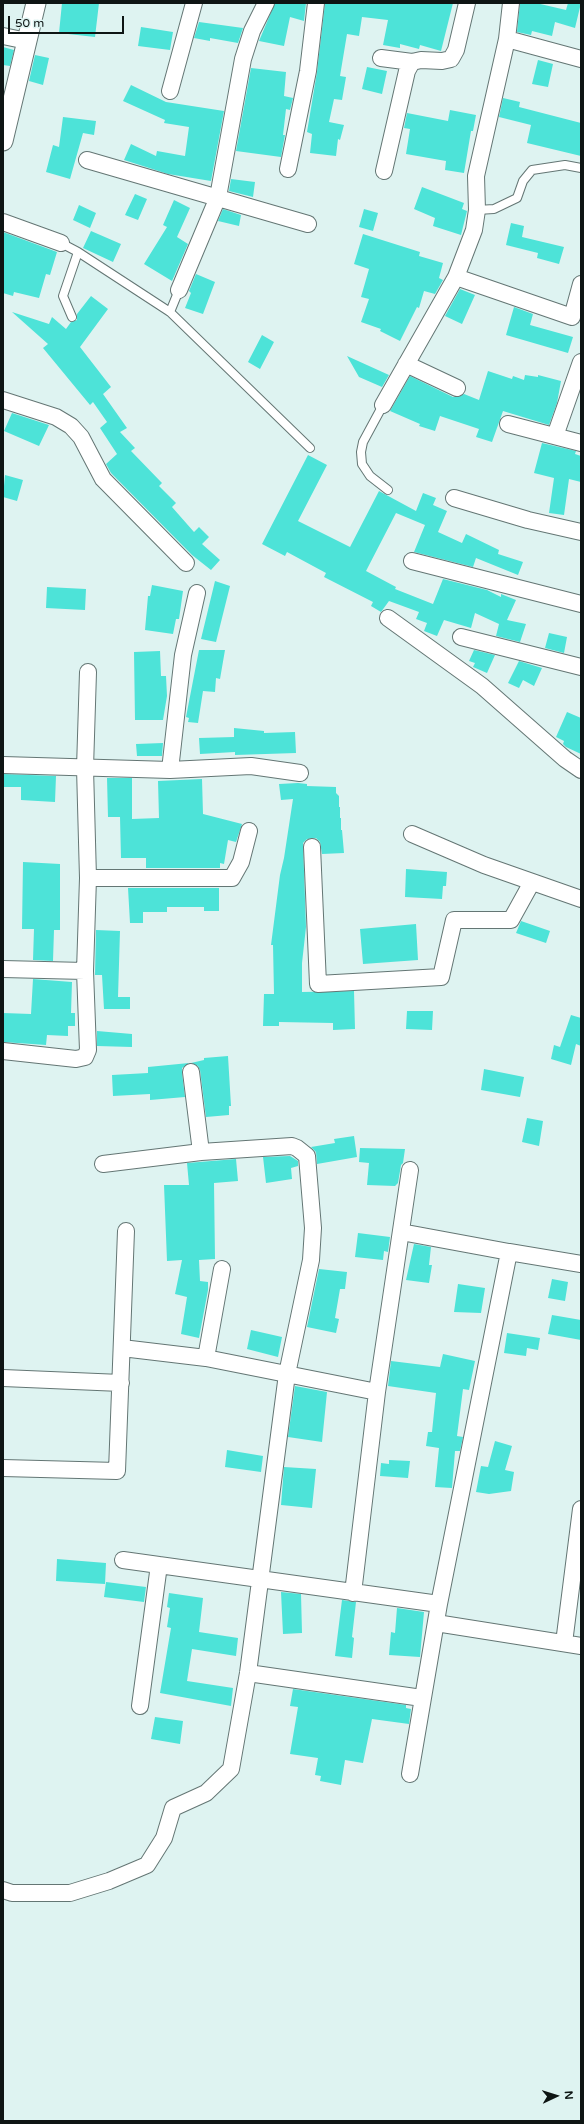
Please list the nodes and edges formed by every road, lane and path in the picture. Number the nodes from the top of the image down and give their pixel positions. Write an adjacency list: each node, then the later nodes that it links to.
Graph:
1 (36, 3): 9 (street)
2 (194, 3): 13 (street)
3 (266, 3): 19 (street)
4 (316, 3): 17 (street)
5 (468, 3): 12 (street)
6 (511, 3): 8 (street)
7 (3, 36): 9 (street)
8 (507, 39): 11 (street); 20 (street)
9 (27, 41): 14 (street)
10 (381, 58): 12 (street)
11 (581, 59)
12 (412, 62): 18 (street)
13 (170, 91)
14 (4, 135)
15 (87, 160): 19 (street)
16 (581, 168): 20 (lane)
17 (288, 169)
18 (384, 171)
19 (218, 197): 22 (street); 27 (street)
20 (477, 210): 25 (street)
21 (3, 222): 23 (street)
22 (308, 224)
23 (61, 244): 24 (lane)
24 (78, 252): 28 (lane); 29 (lane)
25 (456, 277): 30 (street); 32 (street)
26 (581, 284): 30 (street)
27 (180, 290): 28 (lane)
28 (170, 312): 39 (lane)
29 (72, 317)
30 (576, 318)
31 (581, 362): 37 (street)
32 (406, 364): 33 (street); 35 (street)
33 (457, 388)
34 (3, 400): 44 (street)
35 (383, 405): 40 (lane)
36 (508, 424): 37 (street)
37 (555, 436): 38 (street)
38 (581, 443)
39 (310, 448)
40 (388, 490)
41 (454, 498): 42 (street)
42 (581, 532)
43 (412, 561): 46 (street)
44 (186, 563)
45 (197, 593): 53 (street)
46 (581, 604)
47 (388, 618): 54 (street)
48 (461, 637): 49 (street)
49 (581, 668)
50 (88, 672): 52 (street)
51 (3, 765): 52 (street)
52 (85, 768): 53 (street); 59 (street)
53 (170, 770): 55 (street)
54 (581, 770)
55 (300, 772)
56 (249, 831): 59 (street)
57 (412, 834): 60 (street)
58 (312, 847): 60 (street)
59 (88, 878): 63 (street)
60 (532, 882): 61 (street)
61 (581, 899)
62 (3, 969): 63 (street)
63 (85, 971): 64 (street)
64 (3, 1051)
65 (191, 1072): 66 (street)
66 (201, 1152): 67 (street); 76 (street)
67 (103, 1164)
68 (410, 1170): 70 (street)
69 (126, 1231): 74 (street)
70 (401, 1232): 71 (street); 79 (street)
71 (509, 1252): 72 (street); 86 (street)
72 (581, 1264)
73 (222, 1269): 75 (street)
74 (122, 1348): 75 (street); 78 (street)
75 (206, 1358): 76 (street)
76 (287, 1374): 79 (street); 84 (street)
77 (3, 1378): 78 (street)
78 (121, 1383): 80 (street)
79 (377, 1392): 85 (street)
80 (3, 1468)
81 (581, 1509): 88 (street)
82 (123, 1560): 83 (street)
83 (159, 1565): 84 (street); 92 (street)
84 (261, 1580): 85 (street); 90 (street)
85 (353, 1593): 86 (street)
86 (439, 1604): 87 (street)
87 (436, 1623): 88 (street); 91 (street)
88 (564, 1643): 89 (street)
89 (581, 1646)
90 (248, 1673): 91 (street); 94 (street)
91 (422, 1698): 93 (street)
92 (140, 1706)
93 (410, 1774)
94 (3, 1890)

